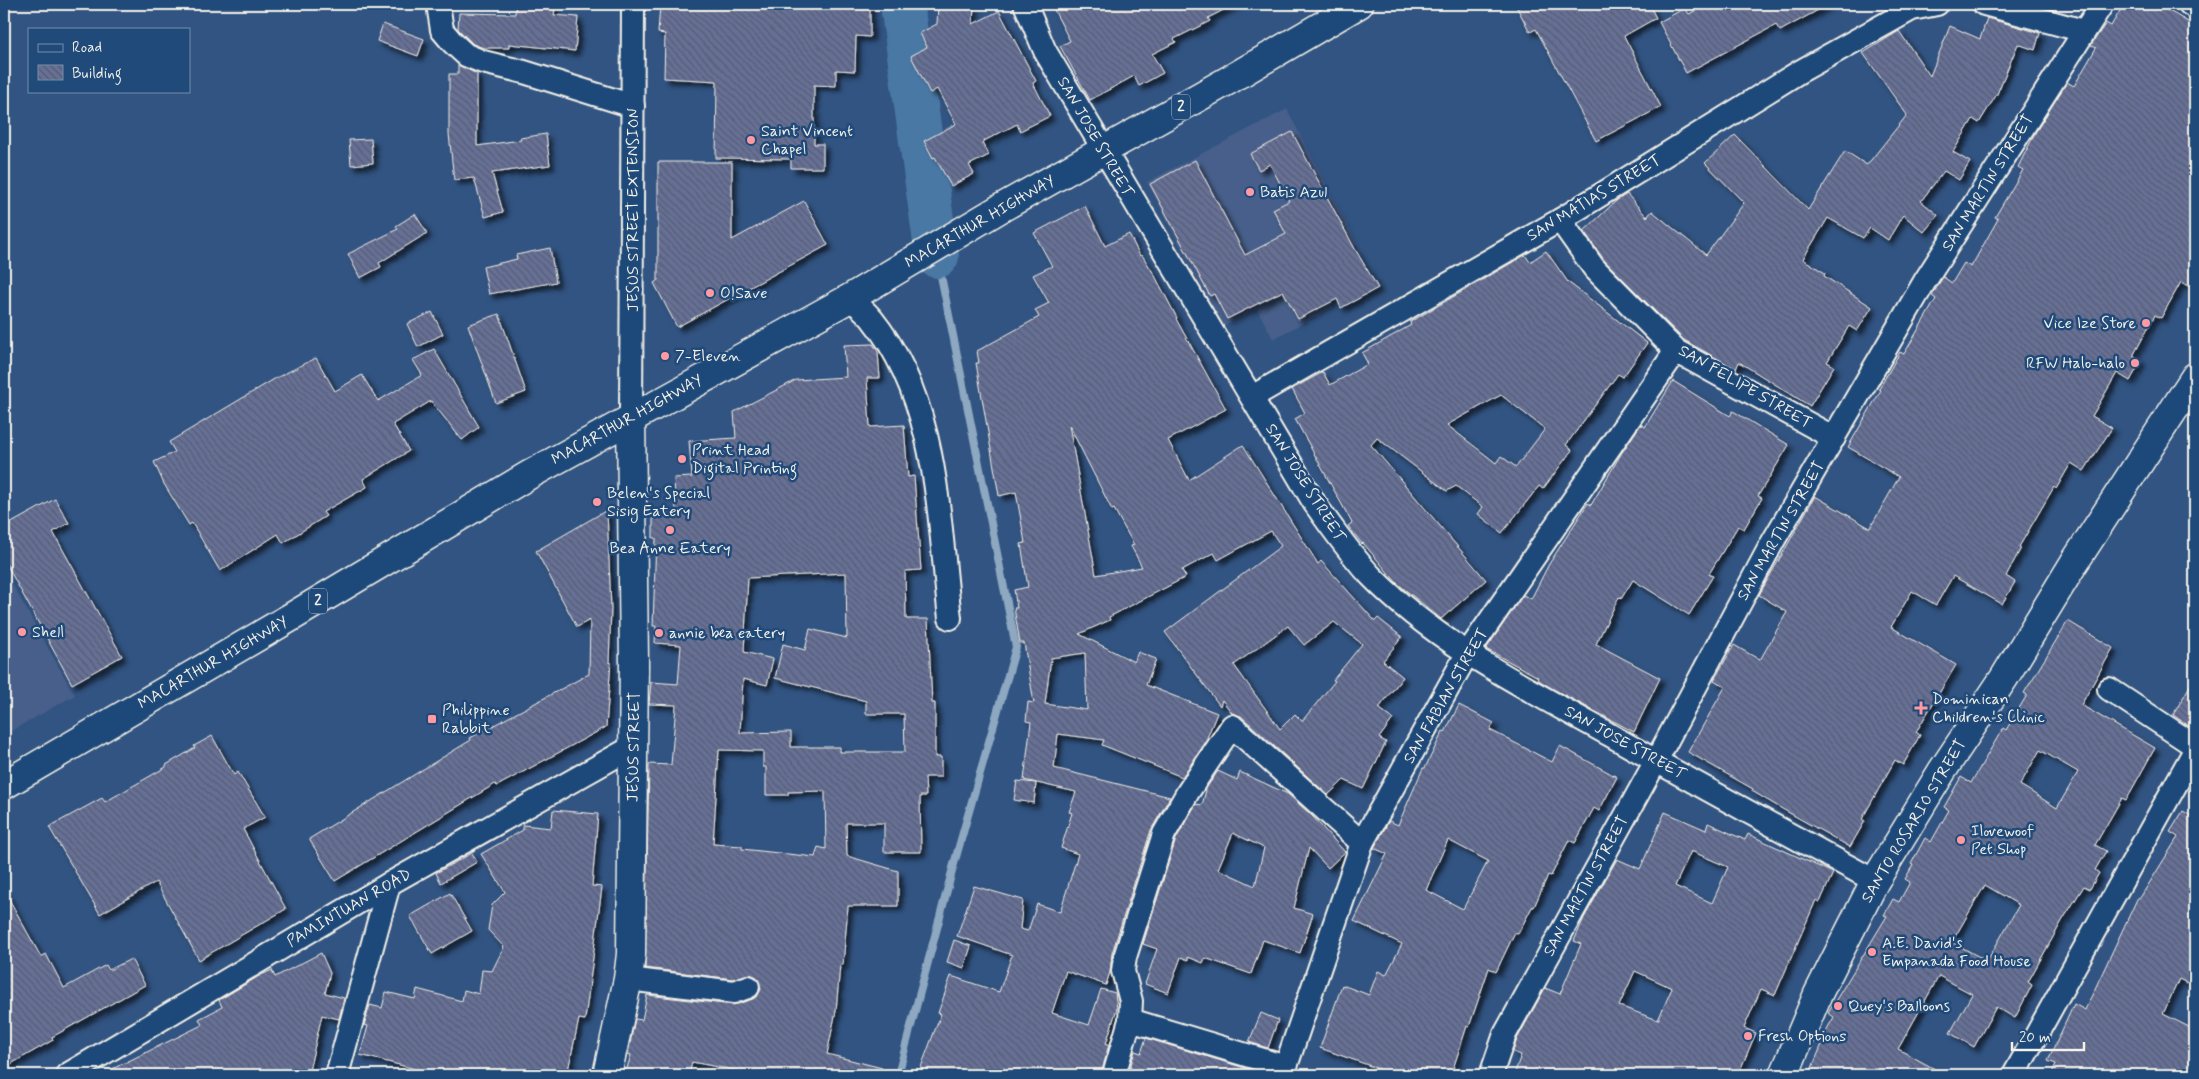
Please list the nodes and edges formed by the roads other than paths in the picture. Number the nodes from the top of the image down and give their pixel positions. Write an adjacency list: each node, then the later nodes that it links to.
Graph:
1 (438, 4): 11 (street)
2 (633, 4): 11 (street, JESUS STREET EXTENSION)
3 (1025, 4): 12 (street, SAN JOSE STREET)
4 (1359, 4): 12 (main road, MACARTHUR HIGHWAY / 2)
5 (1937, 4): 13 (street, SAN MATIAS STREET)
6 (1984, 4): 10 (street)
7 (2102, 4): 10 (street, SAN MARTIN STREET)
8 (2190, 4): 9 (street)
9 (2195, 7)
10 (2084, 31): 19 (street, SAN MARTIN STREET)
11 (633, 106): 18 (street, JESUS STREET EXTENSION)
12 (1103, 151): 14 (main road, MACARTHUR HIGHWAY / 2); 17 (street, SAN JOSE STREET)
13 (1560, 220): 15 (street, SAN FELIPE STREET); 17 (street, SAN MATIAS STREET)
14 (857, 294): 18 (main road, MACARTHUR HIGHWAY / 2); 20 (street)
15 (1676, 351): 19 (street, SAN FELIPE STREET); 21 (street, SAN FABIAN STREET)
16 (2195, 377): 29 (main road, SANTO ROSARIO STREET)
17 (1252, 397): 21 (street, SAN JOSE STREET)
18 (632, 417): 23 (main road, JESUS STREET); 27 (main road, MACARTHUR HIGHWAY / 2)
19 (1834, 438): 26 (street, SAN MARTIN STREET)
20 (950, 618)
21 (1467, 654): 26 (street, SAN JOSE STREET); 28 (street, SAN FABIAN STREET)
22 (2109, 689): 24 (street)
23 (634, 746): 30 (street, PAMINTUAN ROAD); 31 (main road, JESUS STREET)
24 (2195, 746)
25 (2195, 750): 41 (street)
26 (1656, 761): 29 (street, SAN JOSE STREET); 39 (street, SAN MARTIN STREET)
27 (4, 785)
28 (1362, 842): 33 (street); 34 (street, SAN FABIAN STREET)
29 (1876, 881): 40 (main road, SANTO ROSARIO STREET)
30 (389, 884): 35 (street, PAMINTUAN ROAD); 36 (street)
31 (628, 979): 32 (street); 37 (main road, JESUS STREET)
32 (748, 987)
33 (1130, 1020): 34 (street); 38 (street)
34 (1284, 1071)
35 (67, 1075)
36 (337, 1075)
37 (607, 1075)
38 (1114, 1075)
39 (1491, 1075)
40 (1784, 1075)
41 (2014, 1075)

